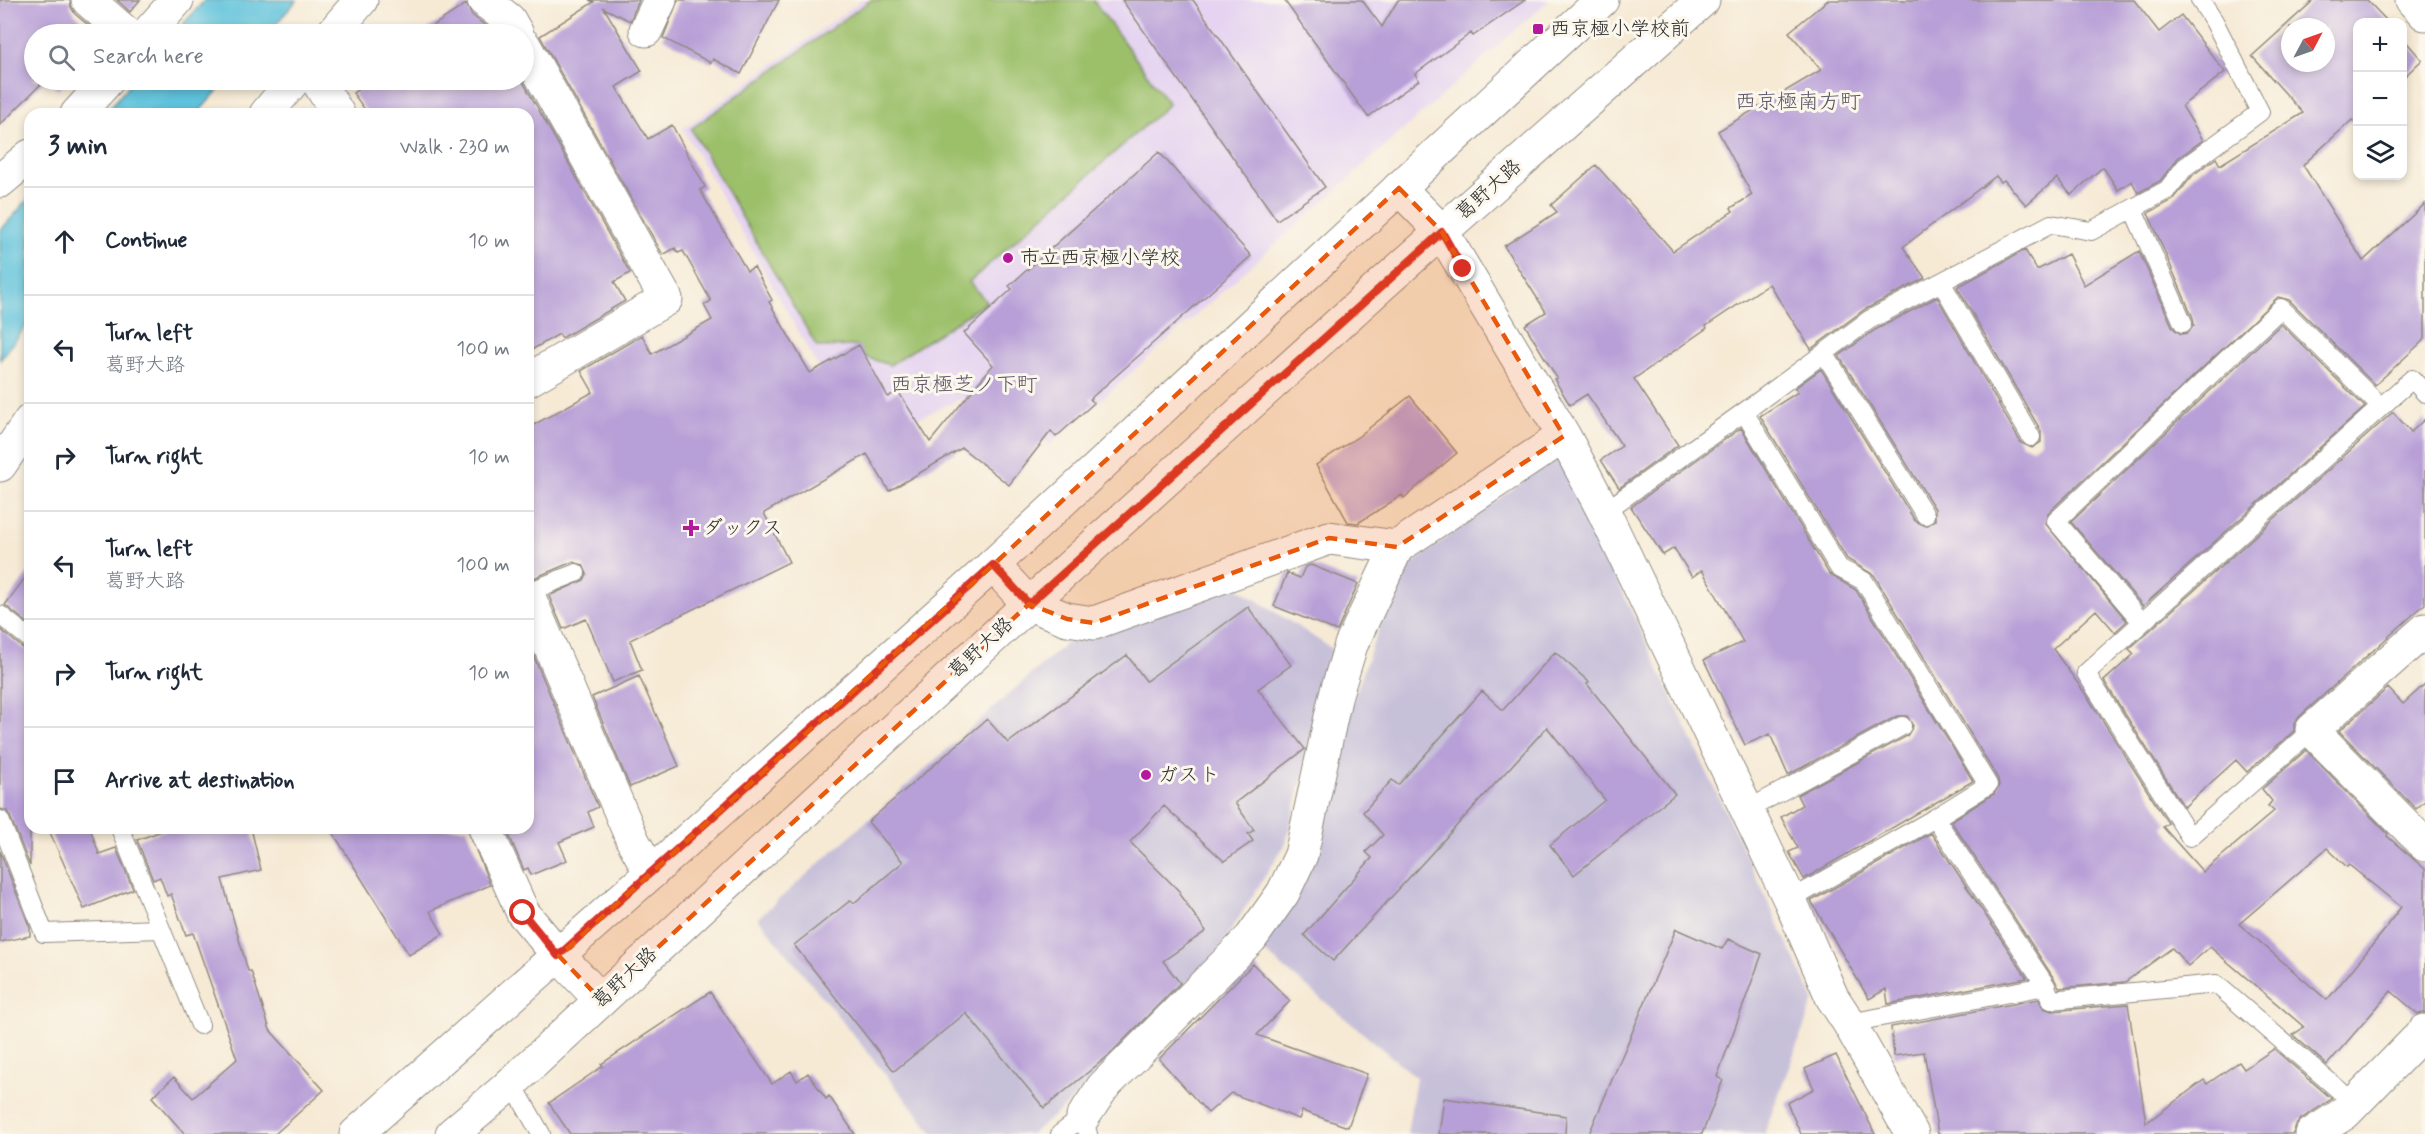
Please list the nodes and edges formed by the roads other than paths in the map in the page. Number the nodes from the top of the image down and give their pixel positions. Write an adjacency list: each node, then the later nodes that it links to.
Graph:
1 (88, 0): 11 (street)
2 (177, 0): 12 (street)
3 (361, 0): 13 (street)
4 (484, 0): 14 (street)
5 (660, 0): 15 (street)
6 (1602, 0): 25 (street)
7 (1703, 0): 27 (street, 葛野大路)
8 (2200, 0): 26 (lane)
9 (2412, 0): 10 (street)
10 (2425, 14)
11 (116, 24)
12 (156, 24)
13 (341, 24)
14 (511, 24)
15 (646, 30)
16 (534, 63): 31 (street)
17 (99, 90): 20 (street)
18 (286, 90): 21 (street)
19 (323, 90): 22 (street)
20 (82, 108)
21 (271, 108)
22 (334, 108)
23 (24, 161): 24 (street)
24 (0, 181)
25 (1398, 188): 27 (street); 42 (street)
26 (2133, 209): 28 (lane); 29 (lane)
27 (1442, 232): 36 (street); 45 (street, 葛野大路)
28 (1941, 282): 30 (lane); 37 (lane)
29 (2183, 323)
30 (1824, 353): 34 (lane); 40 (lane)
31 (534, 376)
32 (2425, 393): 33 (lane)
33 (2380, 407): 48 (lane); 48 (lane)
34 (1744, 412): 39 (lane); 54 (lane)
35 (24, 430): 38 (street)
36 (1564, 436): 39 (street); 41 (street)
37 (2031, 438)
38 (0, 465)
39 (1604, 512): 53 (street)
40 (1925, 515)
41 (1397, 547): 45 (street); 70 (street)
42 (993, 565): 45 (street); 59 (street)
43 (576, 573): 44 (lane)
44 (534, 591)
45 (1029, 604): 64 (street, 葛野大路)
46 (534, 608): 59 (street)
47 (0, 615): 50 (lane)
48 (2142, 622): 52 (lane)
49 (2425, 630): 52 (street)
50 (24, 634)
51 (1902, 726): 53 (lane)
52 (2312, 730): 58 (street)
53 (1747, 810): 60 (street)
54 (1935, 818): 60 (lane); 63 (lane)
55 (0, 819): 61 (lane)
56 (122, 834): 61 (lane)
57 (488, 834): 62 (street)
58 (2425, 845)
59 (651, 873): 62 (street)
60 (1790, 900): 65 (street)
61 (160, 929): 66 (lane)
62 (558, 956): 64 (street); 71 (street)
63 (2046, 987): 65 (lane); 69 (lane)
64 (601, 1000): 68 (street, 葛野大路)
65 (1849, 1023): 74 (street)
66 (200, 1025)
67 (2425, 1031): 69 (street)
68 (512, 1083): 72 (street, 葛野大路); 73 (lane)
69 (2354, 1103): 75 (street)
70 (1077, 1128)
71 (356, 1134)
72 (453, 1134)
73 (541, 1134)
74 (1912, 1134)
75 (2312, 1134)

